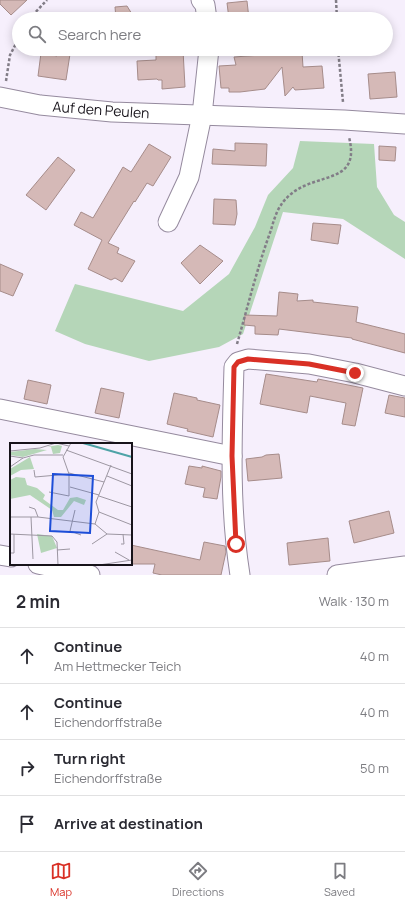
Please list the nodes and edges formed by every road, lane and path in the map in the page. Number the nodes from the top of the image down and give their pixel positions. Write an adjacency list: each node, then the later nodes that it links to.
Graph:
1 (47, 0): 4 (path)
2 (201, 0): 5 (street)
3 (336, 0): 6 (path)
4 (36, 12)
5 (206, 12)
6 (337, 12)
7 (12, 51): 10 (path)
8 (208, 56): 11 (street)
9 (339, 56): 12 (path)
10 (2, 97): 11 (street, Auf den Peulen)
11 (202, 115): 12 (street, Auf den Peulen); 14 (street)
12 (344, 120): 13 (street, Auf den Peulen); 15 (path)
13 (405, 124)
14 (168, 222)
15 (238, 362): 16 (street); 18 (street)
16 (405, 386)
17 (0, 409): 18 (street)
18 (232, 456): 24 (street)
19 (0, 555): 20 (street)
20 (10, 558)
21 (43, 565): 23 (street)
22 (405, 566): 25 (street)
23 (90, 575)
24 (240, 575)
25 (337, 575)

